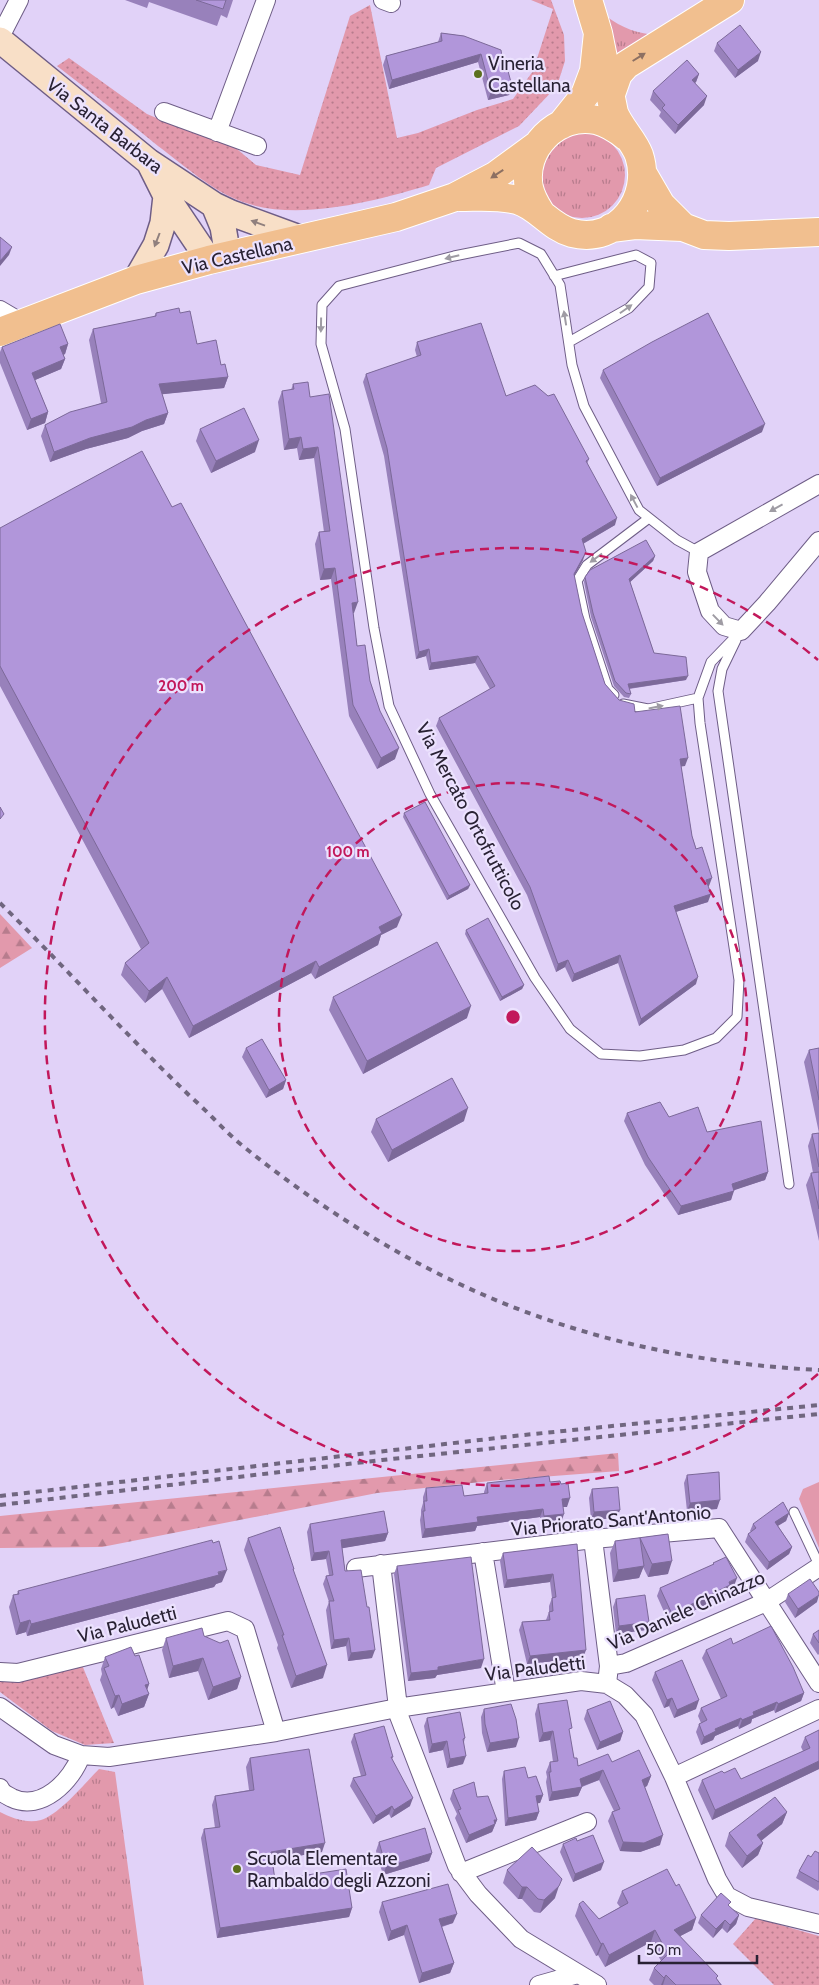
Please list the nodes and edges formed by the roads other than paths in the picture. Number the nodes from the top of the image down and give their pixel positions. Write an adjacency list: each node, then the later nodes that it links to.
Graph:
1 (19, 0): 6 (street)
2 (266, 0): 10 (street)
3 (588, 0): 5 (main road, Via Castellana)
4 (730, 0): 7 (main road, one-way to 4)
5 (598, 33): 7 (main road, Via Castellana); 9 (main road)
6 (0, 39): 14 (street, Via Santa Barbara)
7 (611, 94): 11 (main road, Via Castellana)
8 (164, 112): 10 (street)
9 (561, 125): 11 (main road, Via Castellana); 13 (main road, Via Castellana)
10 (217, 132): 12 (street)
11 (627, 137): 15 (main road, Via Castellana)
12 (257, 146)
13 (536, 146): 17 (main road, Via Castellana, one-way to 17); 19 (main road, Via Castellana)
14 (149, 162): 16 (street, Via Santa Barbara); 18 (street, Via Santa Barbara)
15 (643, 174): 20 (main road); 21 (main road, Via Castellana)
16 (166, 196): 24 (street, Via Santa Barbara); 26 (street, one-way to 26)
17 (455, 197): 19 (main road, Via Castellana); 23 (main road, Via Castellana)
18 (214, 205): 23 (street, Via Santa Barbara, one-way to 18); 24 (street)
19 (540, 212): 21 (main road, Via Castellana)
20 (683, 227): 21 (main road); 22 (main road)
21 (611, 228)
22 (819, 232)
23 (302, 239): 24 (main road, Via Castellana)
24 (219, 258): 26 (main road, Via Castellana)
25 (554, 276): 28 (lane, Via Mercato Ortofrutticolo, one-way to 25); 28 (lane, one-way to 25); 34 (lane, Via Mercato Ortofrutticolo, one-way to 34)
26 (136, 280): 27 (main road, Via Castellana)
27 (7, 322)
28 (569, 342): 30 (lane, Via Mercato Ortofrutticolo, one-way to 28)
29 (819, 484): 32 (street, one-way to 32)
30 (649, 518): 32 (lane, Via Mercato Ortofrutticolo); 34 (lane, one-way to 34)
31 (819, 541): 33 (street, Via Mercato Ortofrutticolo)
32 (699, 552): 33 (street, one-way to 33)
33 (740, 631): 34 (lane, Via Mercato Ortofrutticolo); 35 (lane)
34 (698, 698)
35 (789, 1184)
36 (794, 1512): 40 (lane)
37 (593, 1539): 38 (street, Via Priorato Sant'Antonio); 42 (street, Via Priorato Sant'Antonio); 43 (street)
38 (483, 1552): 39 (street, Via Priorato Sant'Antonio); 47 (street)
39 (381, 1564): 41 (street, Via Priorato Sant'Antonio); 49 (street)
40 (819, 1566): 42 (street, Via Daniele Chinazzo)
41 (356, 1568)
42 (766, 1602): 43 (street, Via Daniele Chinazzo); 45 (street, Via Priorato Sant'Antonio)
43 (609, 1666): 46 (street, Via Daniele Chinazzo)
44 (0, 1672): 51 (street, Via Paludetti)
45 (819, 1683)
46 (607, 1684): 47 (street, Via Paludetti); 53 (street, Via Paludetti)
47 (506, 1692): 49 (street, Via Paludetti)
48 (0, 1708): 52 (street, Via Paludetti)
49 (397, 1708): 51 (street, Via Paludetti); 56 (street)
50 (819, 1709): 53 (street)
51 (276, 1732): 52 (street, Via Paludetti)
52 (81, 1755): 54 (street)
53 (674, 1777): 57 (street, Via Paludetti)
54 (0, 1788)
55 (587, 1822): 56 (street)
56 (461, 1873): 58 (street)
57 (817, 1918)
58 (578, 1974): 59 (street); 60 (street)
59 (539, 1985)
60 (597, 1985)

